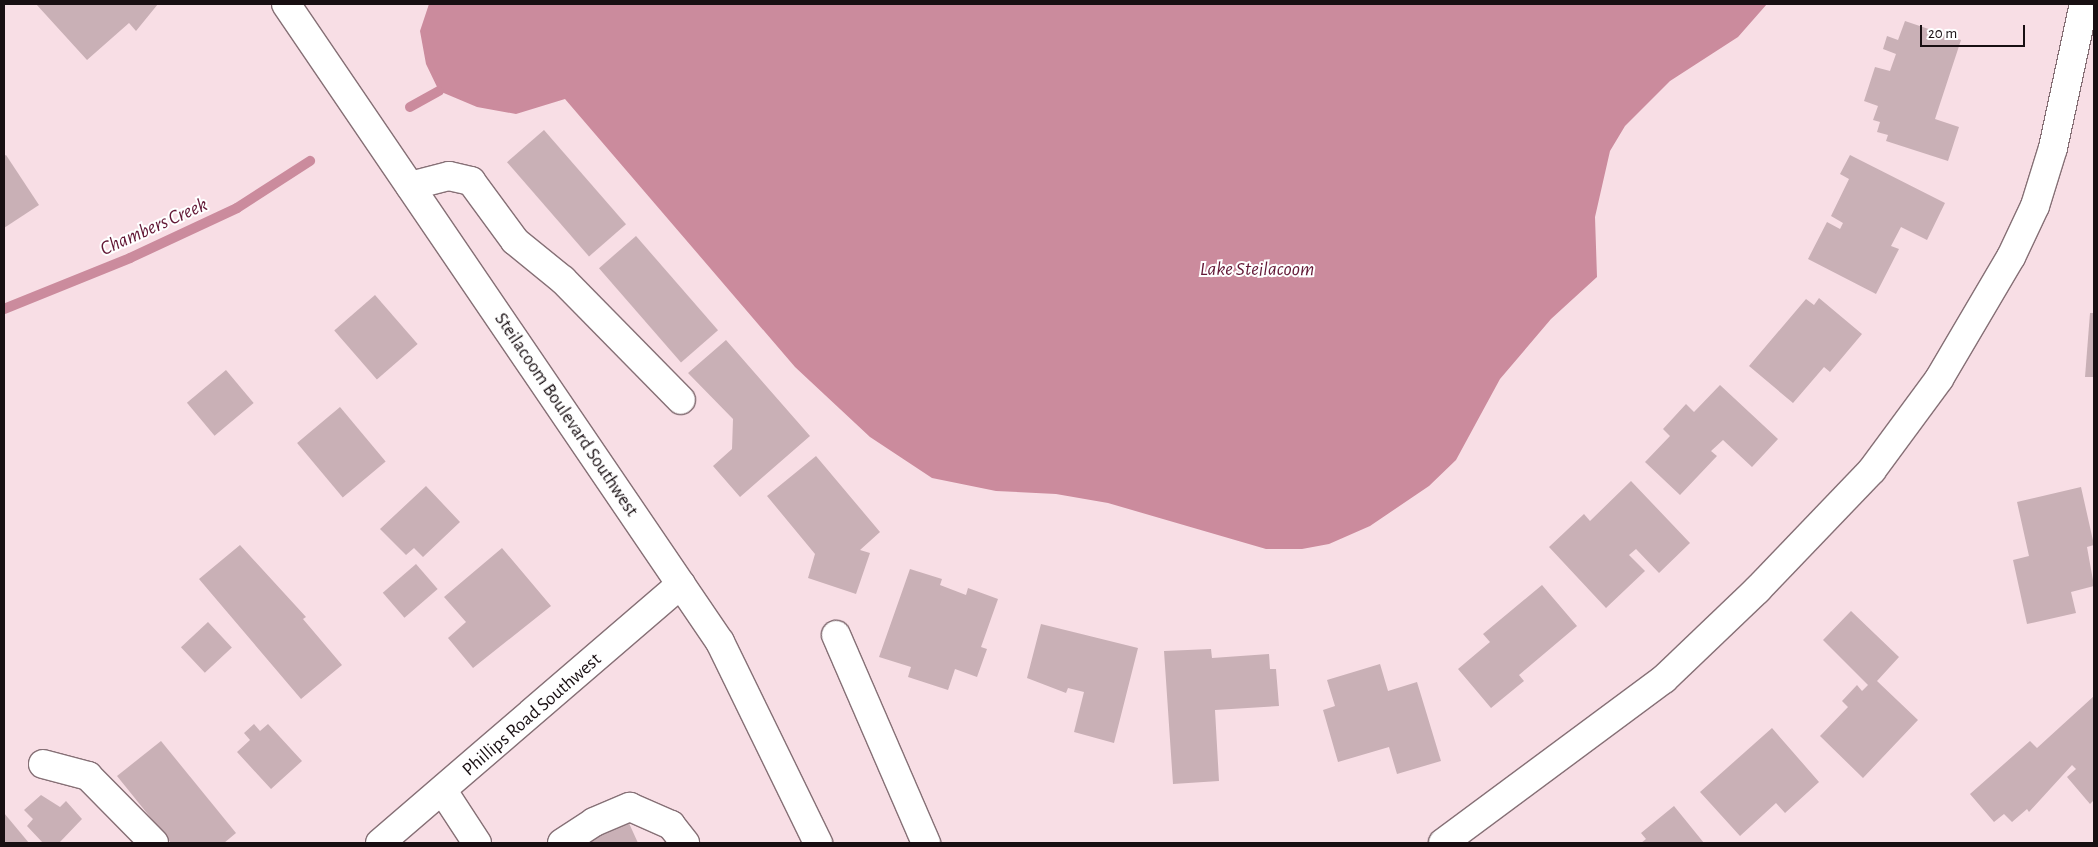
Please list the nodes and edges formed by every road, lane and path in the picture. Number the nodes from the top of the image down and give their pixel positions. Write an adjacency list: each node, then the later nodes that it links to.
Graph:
1 (286, 4): 3 (street, Steilacoom Boulevard Southwest)
2 (2084, 4): 16 (street)
3 (410, 186): 4 (street); 5 (street, Steilacoom Boulevard Southwest)
4 (681, 400)
5 (681, 584): 8 (street, Phillips Road Southwest); 14 (street, Steilacoom Boulevard Southwest)
6 (836, 635): 15 (street)
7 (43, 764): 9 (street)
8 (443, 791): 10 (street, Phillips Road Southwest); 11 (street)
9 (154, 843)
10 (380, 843)
11 (477, 843)
12 (562, 843): 13 (street)
13 (685, 843)
14 (817, 843)
15 (926, 843)
16 (1443, 843)

